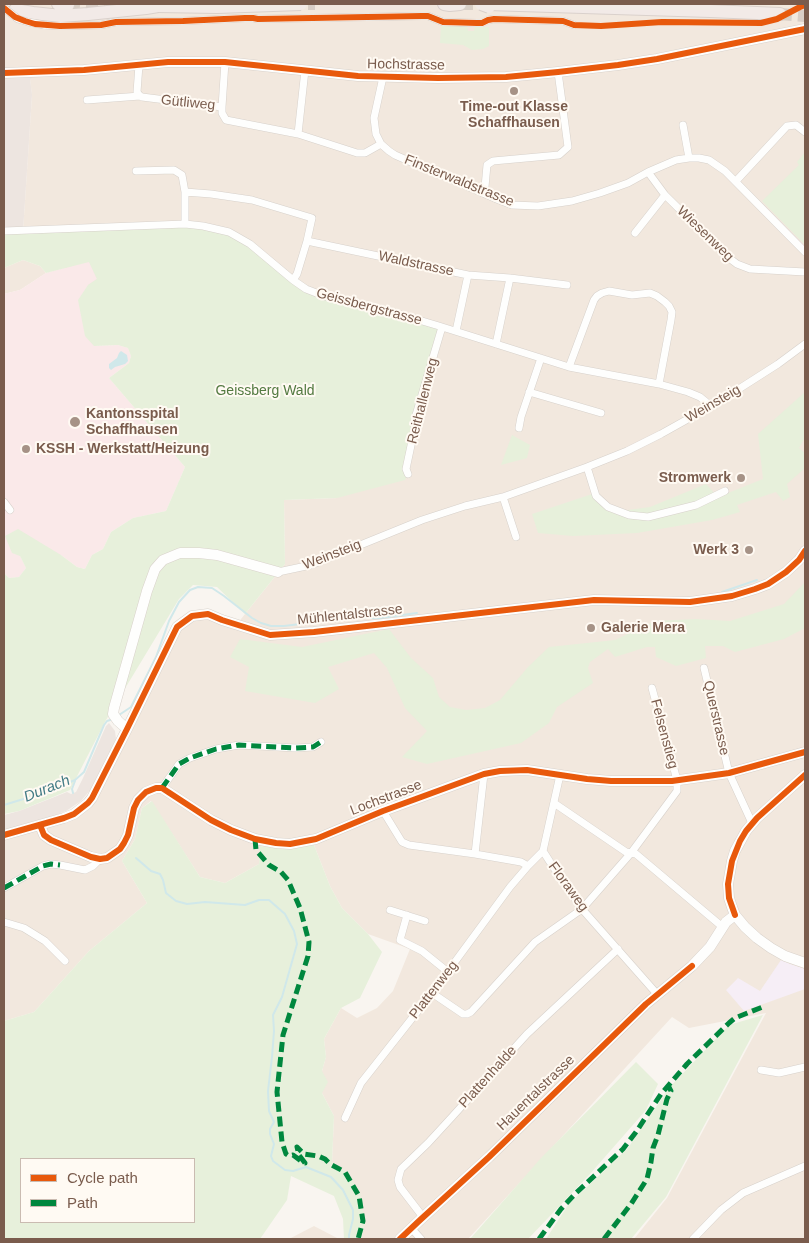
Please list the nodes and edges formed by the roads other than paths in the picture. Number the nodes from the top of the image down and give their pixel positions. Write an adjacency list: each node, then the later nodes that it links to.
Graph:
1 (58, 4): 2 (highway)
2 (63, 4)
3 (301, 4): 8 (highway, bridge)
4 (444, 4): 5 (highway)
5 (460, 4)
6 (484, 4): 10 (highway); 10 (highway)
7 (656, 4): 10 (highway)
8 (153, 5): 9 (highway)
9 (9, 9): 12 (street, bridge)
10 (696, 10): 11 (highway)
11 (780, 14)
12 (574, 26)
13 (805, 29): 17 (street, Hochstrasse)
14 (225, 62): 15 (street, Hochstrasse); 16 (street, Hochstrasse); 22 (street, Gütliweg)
15 (139, 65): 18 (street, Hochstrasse); 20 (street)
16 (304, 70): 19 (street, Hochstrasse); 25 (street)
17 (558, 72): 19 (street, Hochstrasse); 31 (street)
18 (4, 73)
19 (383, 77): 26 (street)
20 (140, 96): 21 (street, Gütliweg); 22 (street, Gütliweg)
21 (87, 100)
22 (222, 107): 25 (street)
23 (683, 125): 27 (street)
24 (805, 132): 30 (street)
25 (298, 134): 26 (street)
26 (381, 144): 31 (street, Finsterwaldstrasse)
27 (689, 158): 29 (street, Finsterwaldstrasse); 30 (street, Finsterwaldstrasse)
28 (136, 171): 32 (street)
29 (648, 172): 31 (street, Finsterwaldstrasse); 33 (street, Wiesenweg)
30 (736, 181): 38 (street, Finsterwaldstrasse)
31 (480, 191)
32 (185, 192): 34 (street); 37 (street)
33 (665, 195): 36 (street); 39 (street, Wiesenweg)
34 (185, 224): 35 (street, Geissbergstrasse); 42 (street, Geissbergstrasse)
35 (4, 231)
36 (635, 233)
37 (307, 241): 40 (street, Waldstrasse); 42 (street)
38 (805, 252)
39 (805, 272)
40 (468, 275): 41 (street); 45 (street, Waldstrasse)
41 (510, 278): 43 (street); 46 (street)
42 (293, 280): 44 (street, Geissbergstrasse)
43 (566, 286)
44 (442, 327): 45 (street, Geissbergstrasse); 56 (street, Reithallenweg)
45 (456, 332): 46 (street, Geissbergstrasse)
46 (496, 344): 48 (street, Geissbergstrasse)
47 (805, 344): 52 (street, Weinsteig)
48 (541, 358): 49 (street, Geissbergstrasse); 51 (street)
49 (569, 367): 50 (street, Geissbergstrasse); 50 (street)
50 (659, 384): 52 (street, Geissbergstrasse)
51 (529, 392): 53 (street); 54 (street)
52 (711, 406): 55 (street, Weinsteig)
53 (601, 413)
54 (519, 428)
55 (587, 467): 57 (street); 58 (street, Weinsteig)
56 (408, 474)
57 (726, 491)
58 (502, 497): 61 (street); 63 (street, Weinsteig)
59 (4, 502): 60 (street)
60 (10, 510)
61 (516, 537)
62 (805, 551): 66 (street, Mühlentalstrasse)
63 (278, 572): 66 (street, Weinsteig)
64 (704, 668): 69 (street, Querstrasse)
65 (652, 688): 73 (street, Felsenstieg)
66 (127, 729): 78 (street, Mühlentalstrasse)
67 (321, 742): 74 (street)
68 (805, 752): 69 (street, Lochstrasse)
69 (729, 773): 73 (street, Lochstrasse); 77 (street, Querstrasse)
70 (484, 774): 71 (street, Lochstrasse); 76 (street, Lochstrasse); 82 (street)
71 (560, 775): 73 (street, Lochstrasse); 75 (street)
72 (805, 775): 77 (street)
73 (677, 780): 81 (street)
74 (162, 788): 76 (street, Lochstrasse); 83 (street)
75 (554, 803): 80 (street); 81 (street)
76 (383, 811): 82 (street, Floraweg)
77 (752, 823): 88 (street)
78 (40, 825): 79 (street, Mühlentalstrasse); 83 (street)
79 (4, 835)
80 (543, 851): 84 (street, Floraweg); 86 (street, Floraweg)
81 (631, 853): 86 (street); 92 (street)
82 (475, 854): 84 (street, Floraweg)
83 (100, 859): 85 (street)
84 (528, 866): 96 (street, Plattenweg)
85 (4, 888)
86 (582, 909): 93 (street, Floraweg); 97 (street)
87 (390, 910): 89 (street)
88 (735, 915): 92 (street, Hauentalstrasse); 95 (street)
89 (407, 916): 90 (street); 96 (street)
90 (426, 921)
91 (4, 922): 94 (street)
92 (724, 926): 98 (street, Hauentalstrasse)
93 (618, 950): 98 (street, Floraweg); 103 (street, Plattenhalde)
94 (65, 960)
95 (805, 963)
96 (448, 972): 97 (street, Plattenweg)
97 (432, 993): 101 (street, Plattenweg)
98 (657, 994): 103 (street, Hauentalstrasse)
99 (805, 1067): 100 (street)
100 (761, 1070)
101 (345, 1118)
102 (805, 1166): 107 (street)
103 (423, 1217): 104 (street, Hauentalstrasse)
104 (411, 1228): 105 (street, Hauentalstrasse); 106 (street)
105 (400, 1239)
106 (421, 1239)
107 (693, 1239)

